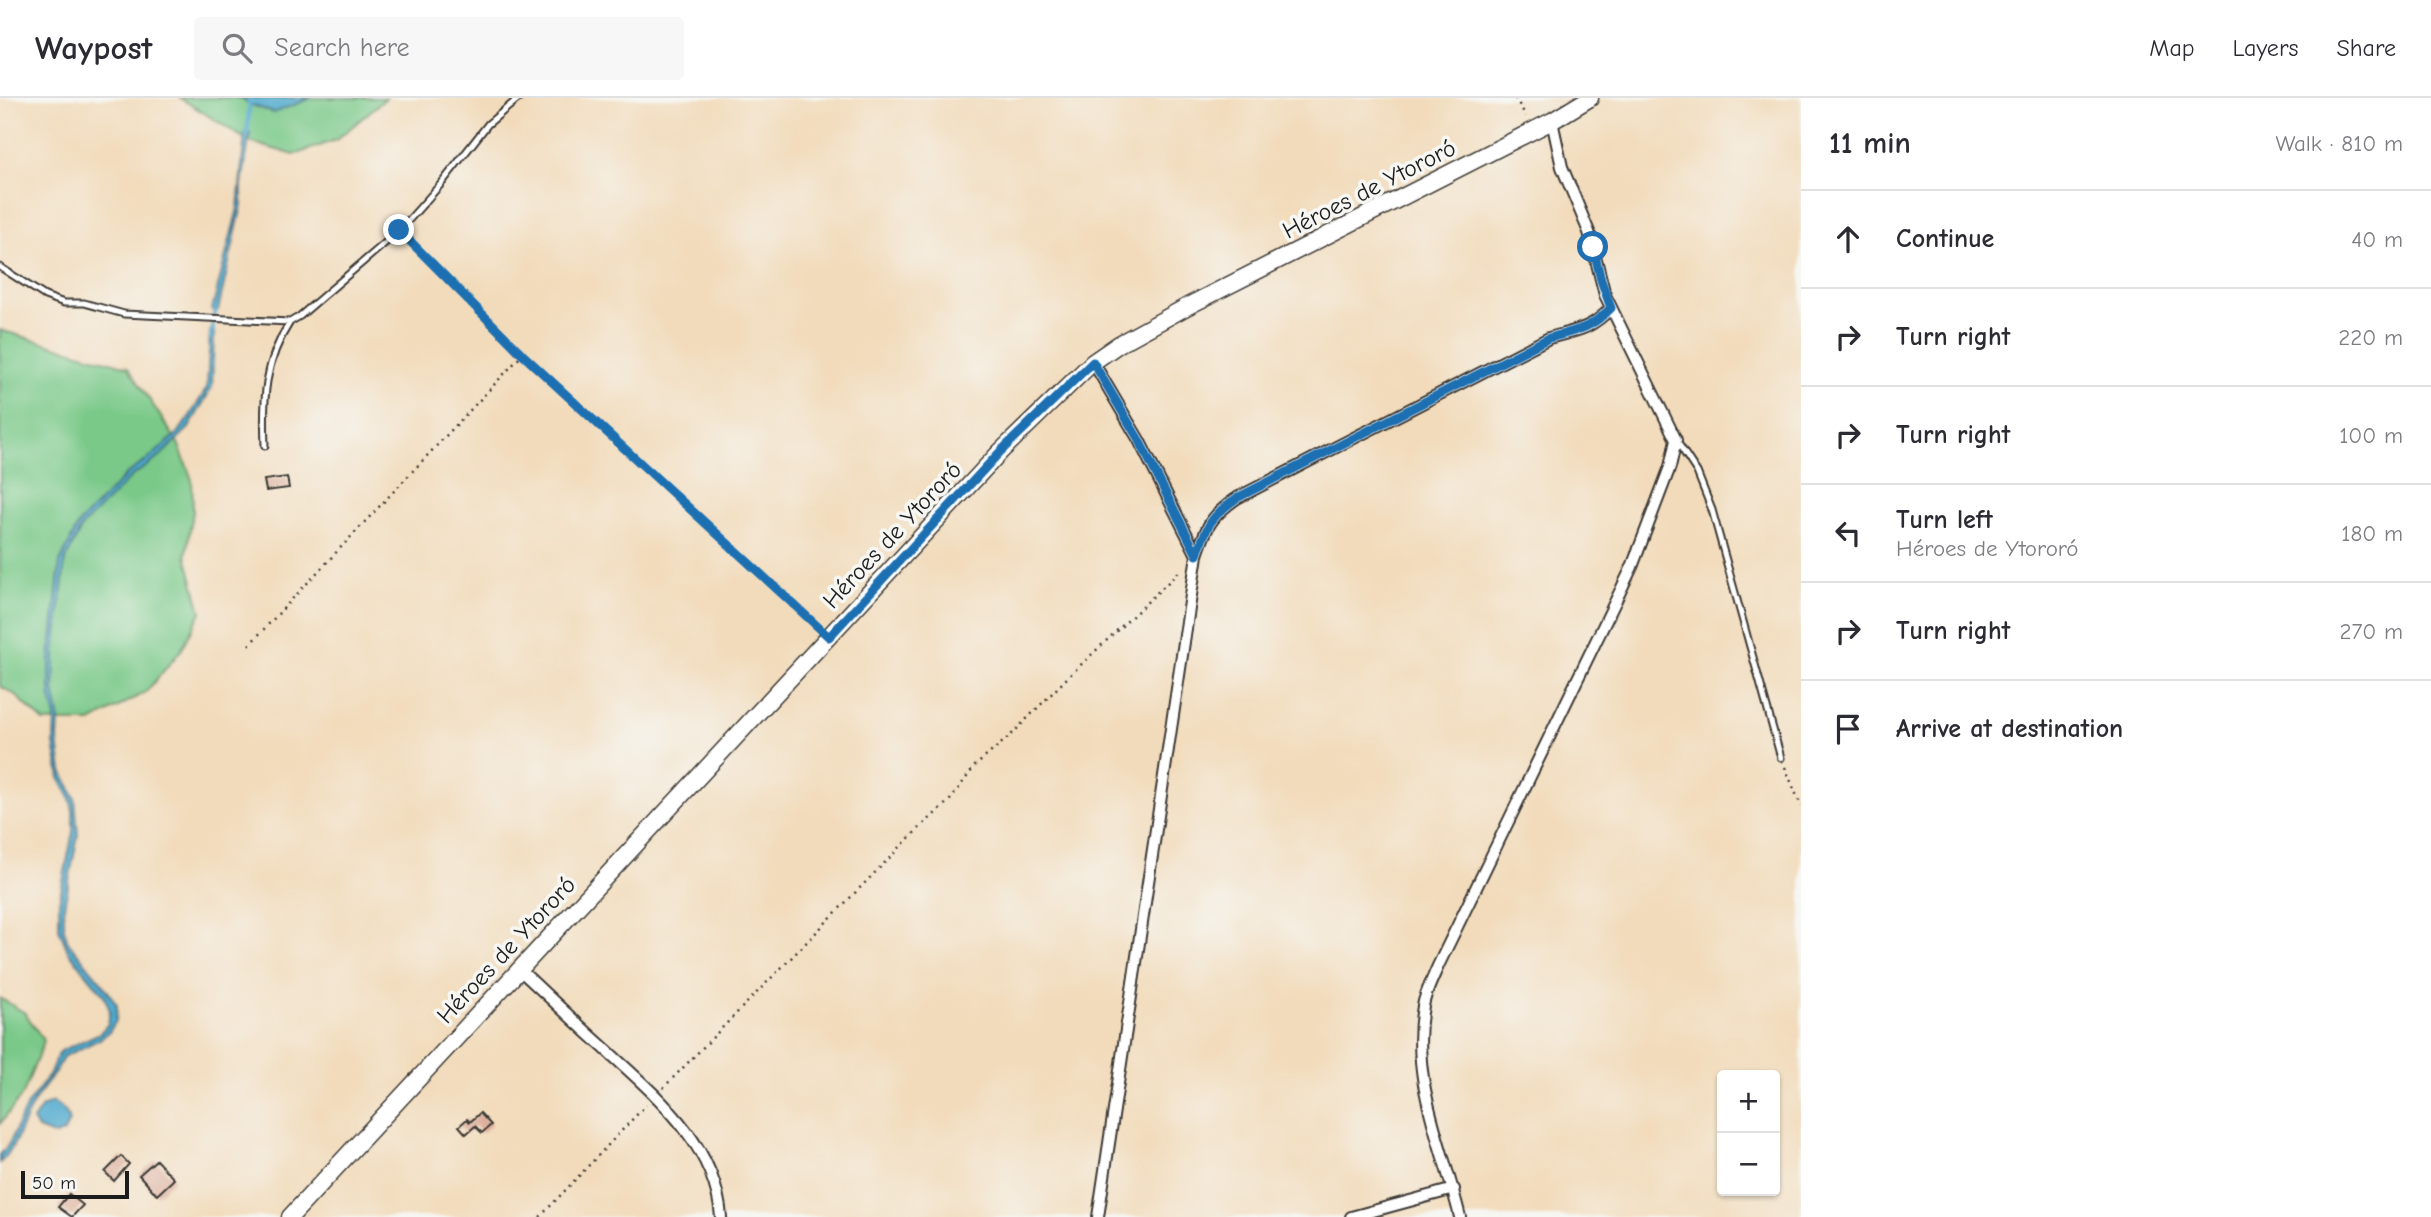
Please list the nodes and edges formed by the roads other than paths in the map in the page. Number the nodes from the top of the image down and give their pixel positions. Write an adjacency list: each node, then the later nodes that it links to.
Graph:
1 (519, 98): 6 (lane)
2 (1586, 99): 3 (main road, Héroes de Ytororó)
3 (1552, 121): 5 (street); 7 (main road, Héroes de Ytororó)
4 (0, 267): 6 (lane)
5 (1611, 308): 8 (street); 10 (street)
6 (290, 322): 9 (lane)
7 (1093, 362): 10 (street); 12 (main road, Héroes de Ytororó)
8 (1676, 440): 11 (lane); 13 (street)
9 (265, 446)
10 (1197, 555): 16 (street)
11 (1781, 758)
12 (519, 969): 14 (main road, Héroes de Ytororó); 15 (street)
13 (1454, 1189): 17 (street); 18 (street)
14 (290, 1217)
15 (721, 1217)
16 (1098, 1217)
17 (1351, 1217)
18 (1460, 1217)

